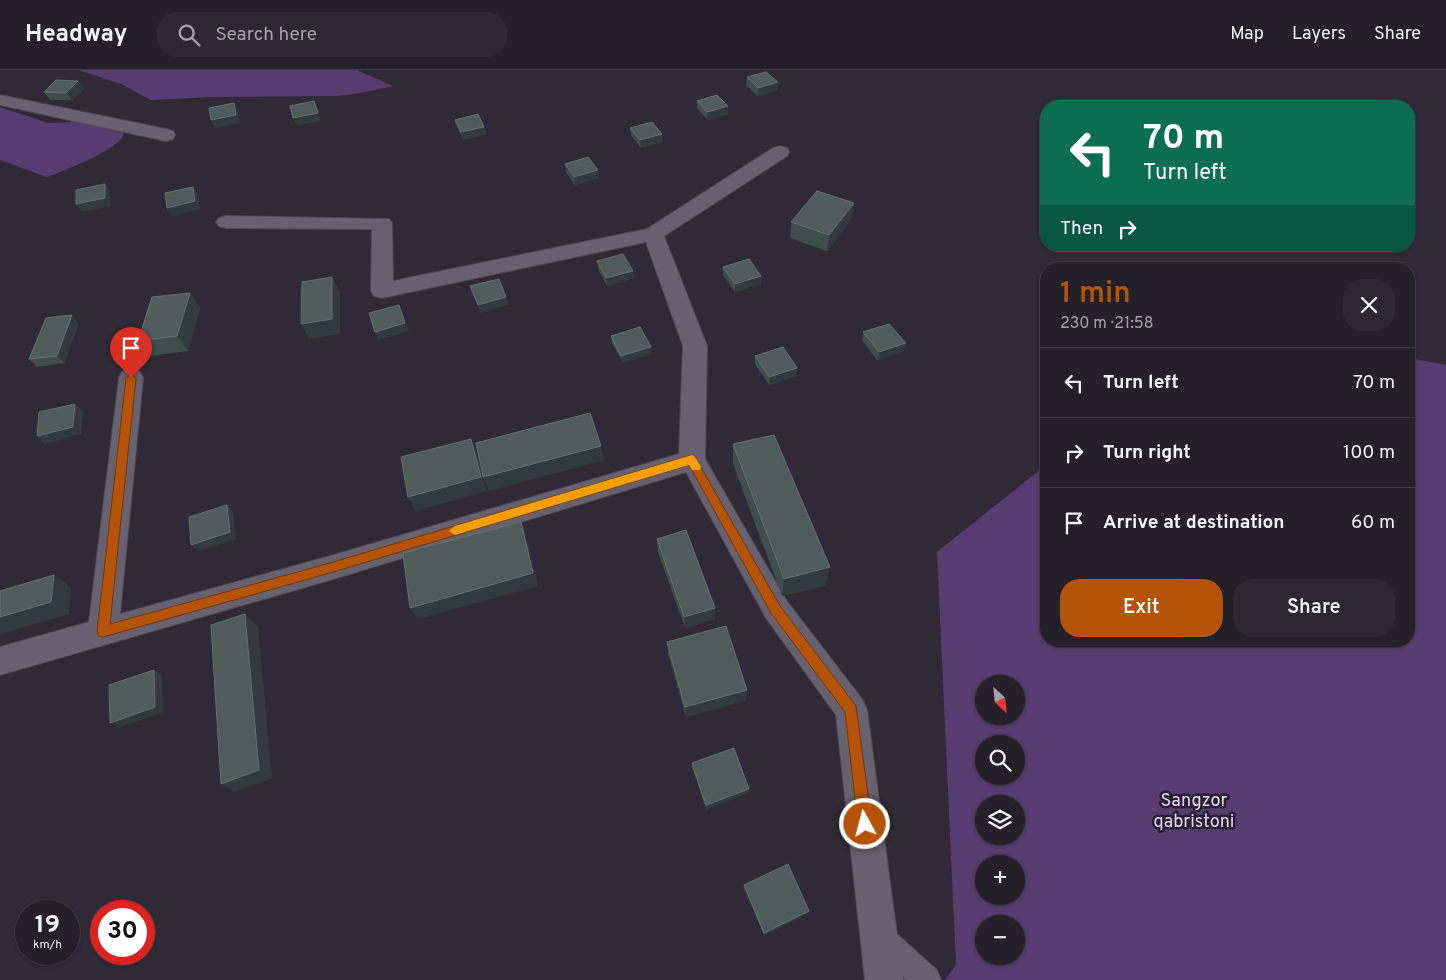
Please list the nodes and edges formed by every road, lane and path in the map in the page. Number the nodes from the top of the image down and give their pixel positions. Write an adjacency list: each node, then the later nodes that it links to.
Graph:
1 (0, 100): 2 (street)
2 (166, 135)
3 (780, 152): 5 (street)
4 (226, 222): 5 (street)
5 (653, 234): 7 (street)
6 (131, 378): 8 (street)
7 (692, 460): 8 (street); 10 (street)
8 (103, 632): 9 (street)
9 (0, 661)
10 (879, 937): 11 (street); 12 (lane)
11 (884, 980)
12 (927, 980)

